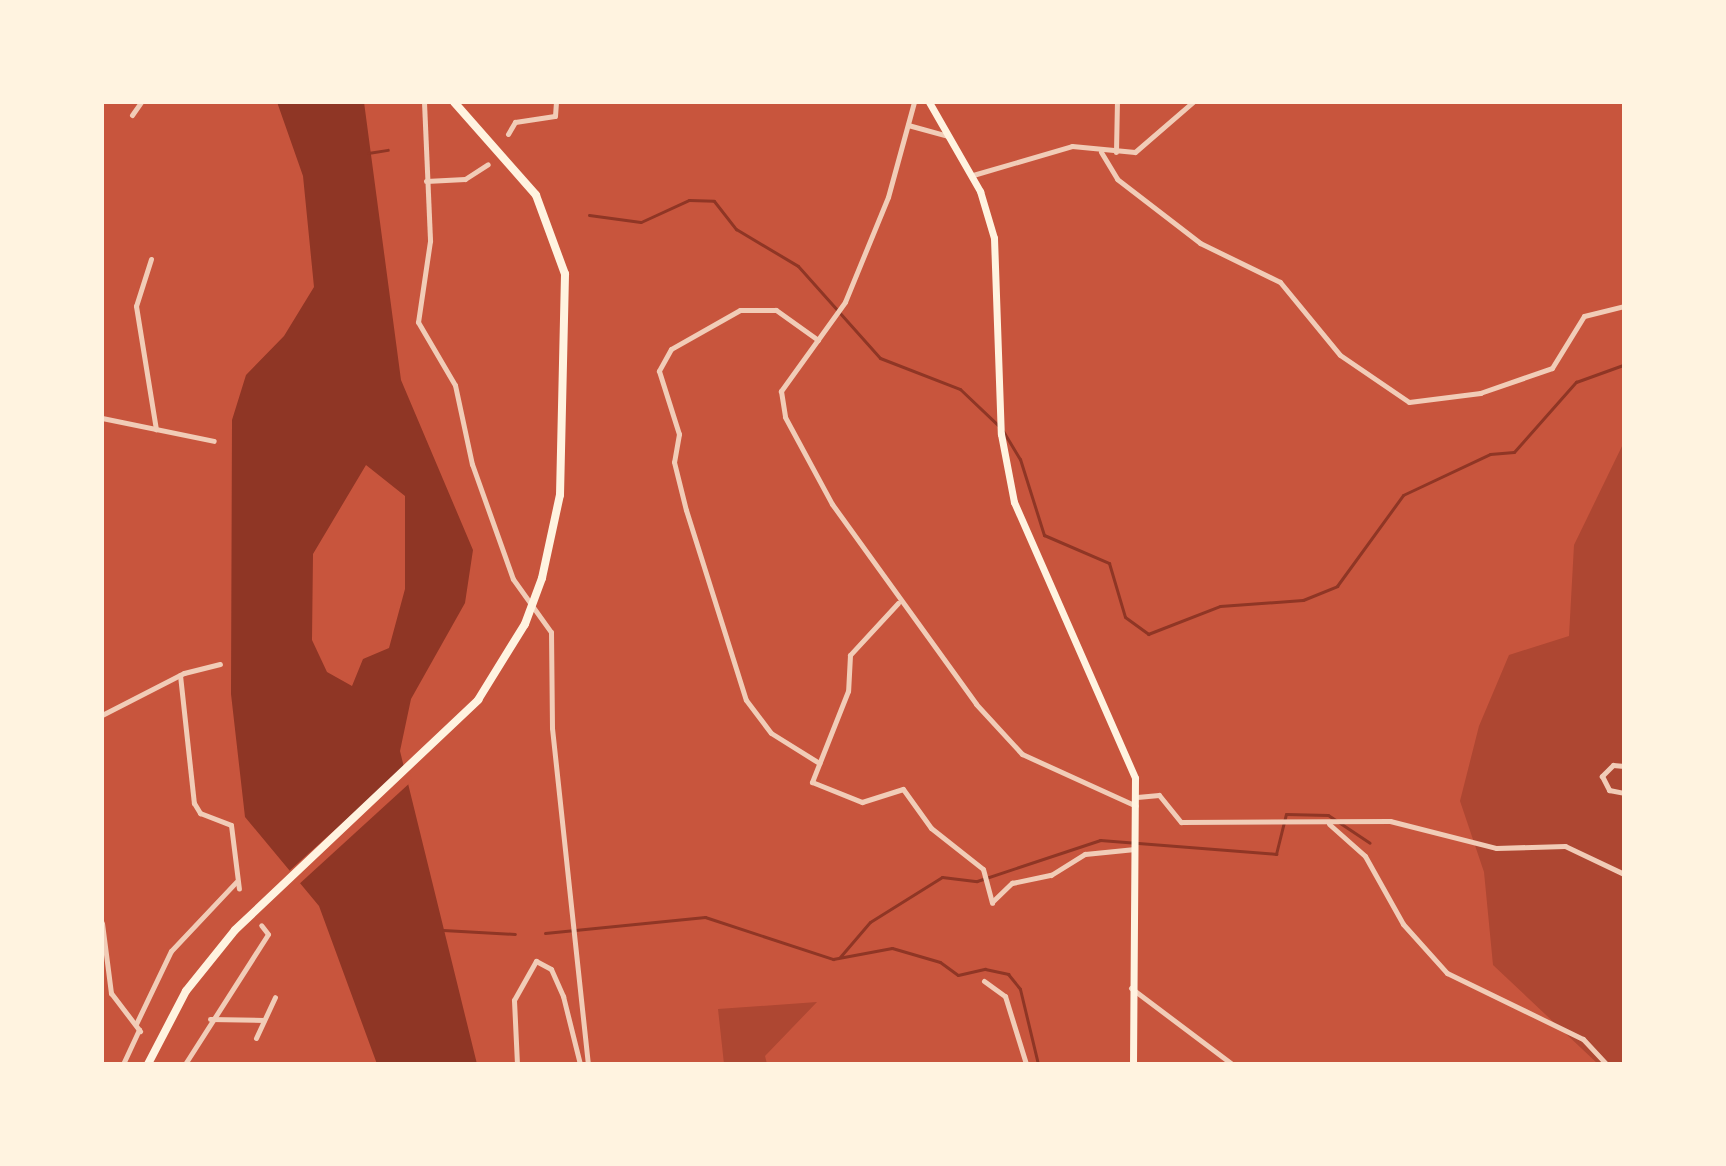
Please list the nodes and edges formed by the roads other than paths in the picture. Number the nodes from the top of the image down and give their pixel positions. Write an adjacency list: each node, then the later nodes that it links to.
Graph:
1 (141, 102): 9 (street)
2 (424, 102): 17 (street)
3 (454, 102): 46 (highway)
4 (556, 102): 11 (street)
5 (914, 102): 10 (street)
6 (929, 102): 12 (main road)
7 (1117, 102): 14 (street)
8 (1193, 102): 14 (street)
9 (132, 115)
10 (908, 125): 12 (street); 20 (street)
11 (508, 134)
12 (948, 136): 16 (main road)
13 (1101, 152): 14 (street); 16 (street); 19 (street)
14 (1116, 152)
15 (488, 164): 17 (street)
16 (973, 175): 31 (main road)
17 (426, 181): 50 (street)
18 (151, 259): 22 (street)
19 (1624, 306)
20 (818, 340): 24 (street); 28 (street)
21 (102, 418): 22 (street)
22 (156, 429): 23 (street)
23 (214, 441)
24 (898, 603): 28 (street); 32 (street)
25 (220, 664): 26 (street)
26 (180, 675): 27 (street); 43 (street)
27 (102, 715)
28 (819, 763): 34 (street)
29 (1624, 766): 30 (street)
30 (1624, 793)
31 (1137, 797): 32 (main road); 33 (street)
32 (1137, 806): 34 (main road)
33 (1327, 823): 35 (street); 54 (street)
34 (1137, 849): 39 (main road)
35 (1624, 874)
36 (102, 923): 43 (street)
37 (261, 925): 41 (street)
38 (984, 981): 51 (street)
39 (1130, 988): 52 (main road); 53 (street)
40 (275, 997): 42 (street)
41 (209, 1019): 42 (street); 47 (street)
42 (264, 1020): 44 (street)
43 (138, 1028): 45 (street)
44 (256, 1038)
45 (123, 1064)
46 (148, 1064)
47 (185, 1064)
48 (517, 1064): 49 (street)
49 (580, 1064)
50 (588, 1064)
51 (1026, 1064)
52 (1133, 1064)
53 (1232, 1064)
54 (1606, 1064)

